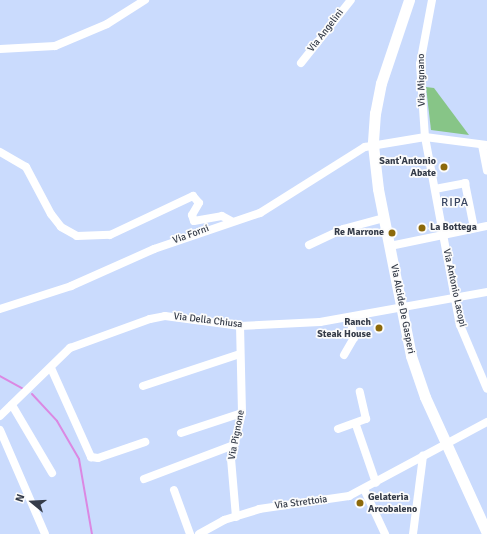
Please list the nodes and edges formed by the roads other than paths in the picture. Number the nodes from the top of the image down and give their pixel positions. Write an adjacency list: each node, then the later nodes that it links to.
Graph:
1 (145, 0): 5 (street)
2 (351, 0): 6 (street, Via Angelini)
3 (409, 0): 8 (main road, Via Alcide De Gasperi)
4 (432, 0): 7 (street, Via Mignano)
5 (0, 49)
6 (301, 63)
7 (425, 137): 8 (street); 9 (street); 12 (street, Via Antonio Lacopi)
8 (373, 145): 13 (main road, Via Alcide De Gasperi); 14 (street, Via Forni)
9 (485, 145): 11 (street)
10 (0, 152): 14 (street)
11 (487, 171)
12 (436, 188): 16 (street); 17 (street, Via Antonio Lacopi)
13 (384, 218): 18 (street); 19 (main road, Via Alcide De Gasperi)
14 (231, 221): 23 (street, Via Forni)
15 (487, 226): 16 (street)
16 (474, 228): 17 (street)
17 (443, 234): 19 (street); 21 (street, Via Antonio Lacopi)
18 (309, 245)
19 (390, 246): 22 (main road, Via Alcide De Gasperi)
20 (487, 292): 21 (street, Via Della Chiusa)
21 (455, 298): 22 (street, Via Della Chiusa); 30 (street, Via Antonio Lacopi)
22 (399, 308): 24 (street, Via Della Chiusa); 41 (main road, Via Alcide De Gasperi)
23 (0, 309)
24 (350, 318): 25 (street, Via Della Chiusa); 27 (street)
25 (240, 326): 26 (street, Via Pignone); 28 (street, Via Della Chiusa)
26 (240, 354): 29 (street); 33 (street, Via Pignone)
27 (344, 355)
28 (51, 368): 32 (street, Via Della Chiusa); 40 (street)
29 (143, 386)
30 (487, 389)
31 (360, 392): 36 (street)
32 (12, 405): 34 (street, Via Della Chiusa); 44 (street)
33 (242, 413): 39 (street); 42 (street, Via Pignone)
34 (0, 416)
35 (487, 422): 41 (street, Via Strettoia)
36 (356, 425): 37 (street); 46 (street)
37 (338, 429)
38 (0, 430): 51 (street)
39 (181, 433)
40 (145, 442)
41 (445, 442): 43 (street, Via Strettoia); 50 (main road, Via Alcide De Gasperi)
42 (234, 445): 45 (street); 49 (street, Via Pignone)
43 (423, 456): 46 (street, Via Strettoia); 55 (street)
44 (52, 473)
45 (144, 479)
46 (376, 483): 47 (street, Via Strettoia)
47 (364, 489): 49 (street, Via Strettoia); 54 (street)
48 (174, 490): 52 (street)
49 (236, 517): 53 (street, Via Strettoia)
50 (487, 533)
51 (45, 534)
52 (190, 534)
53 (199, 534)
54 (384, 534)
55 (413, 534)

